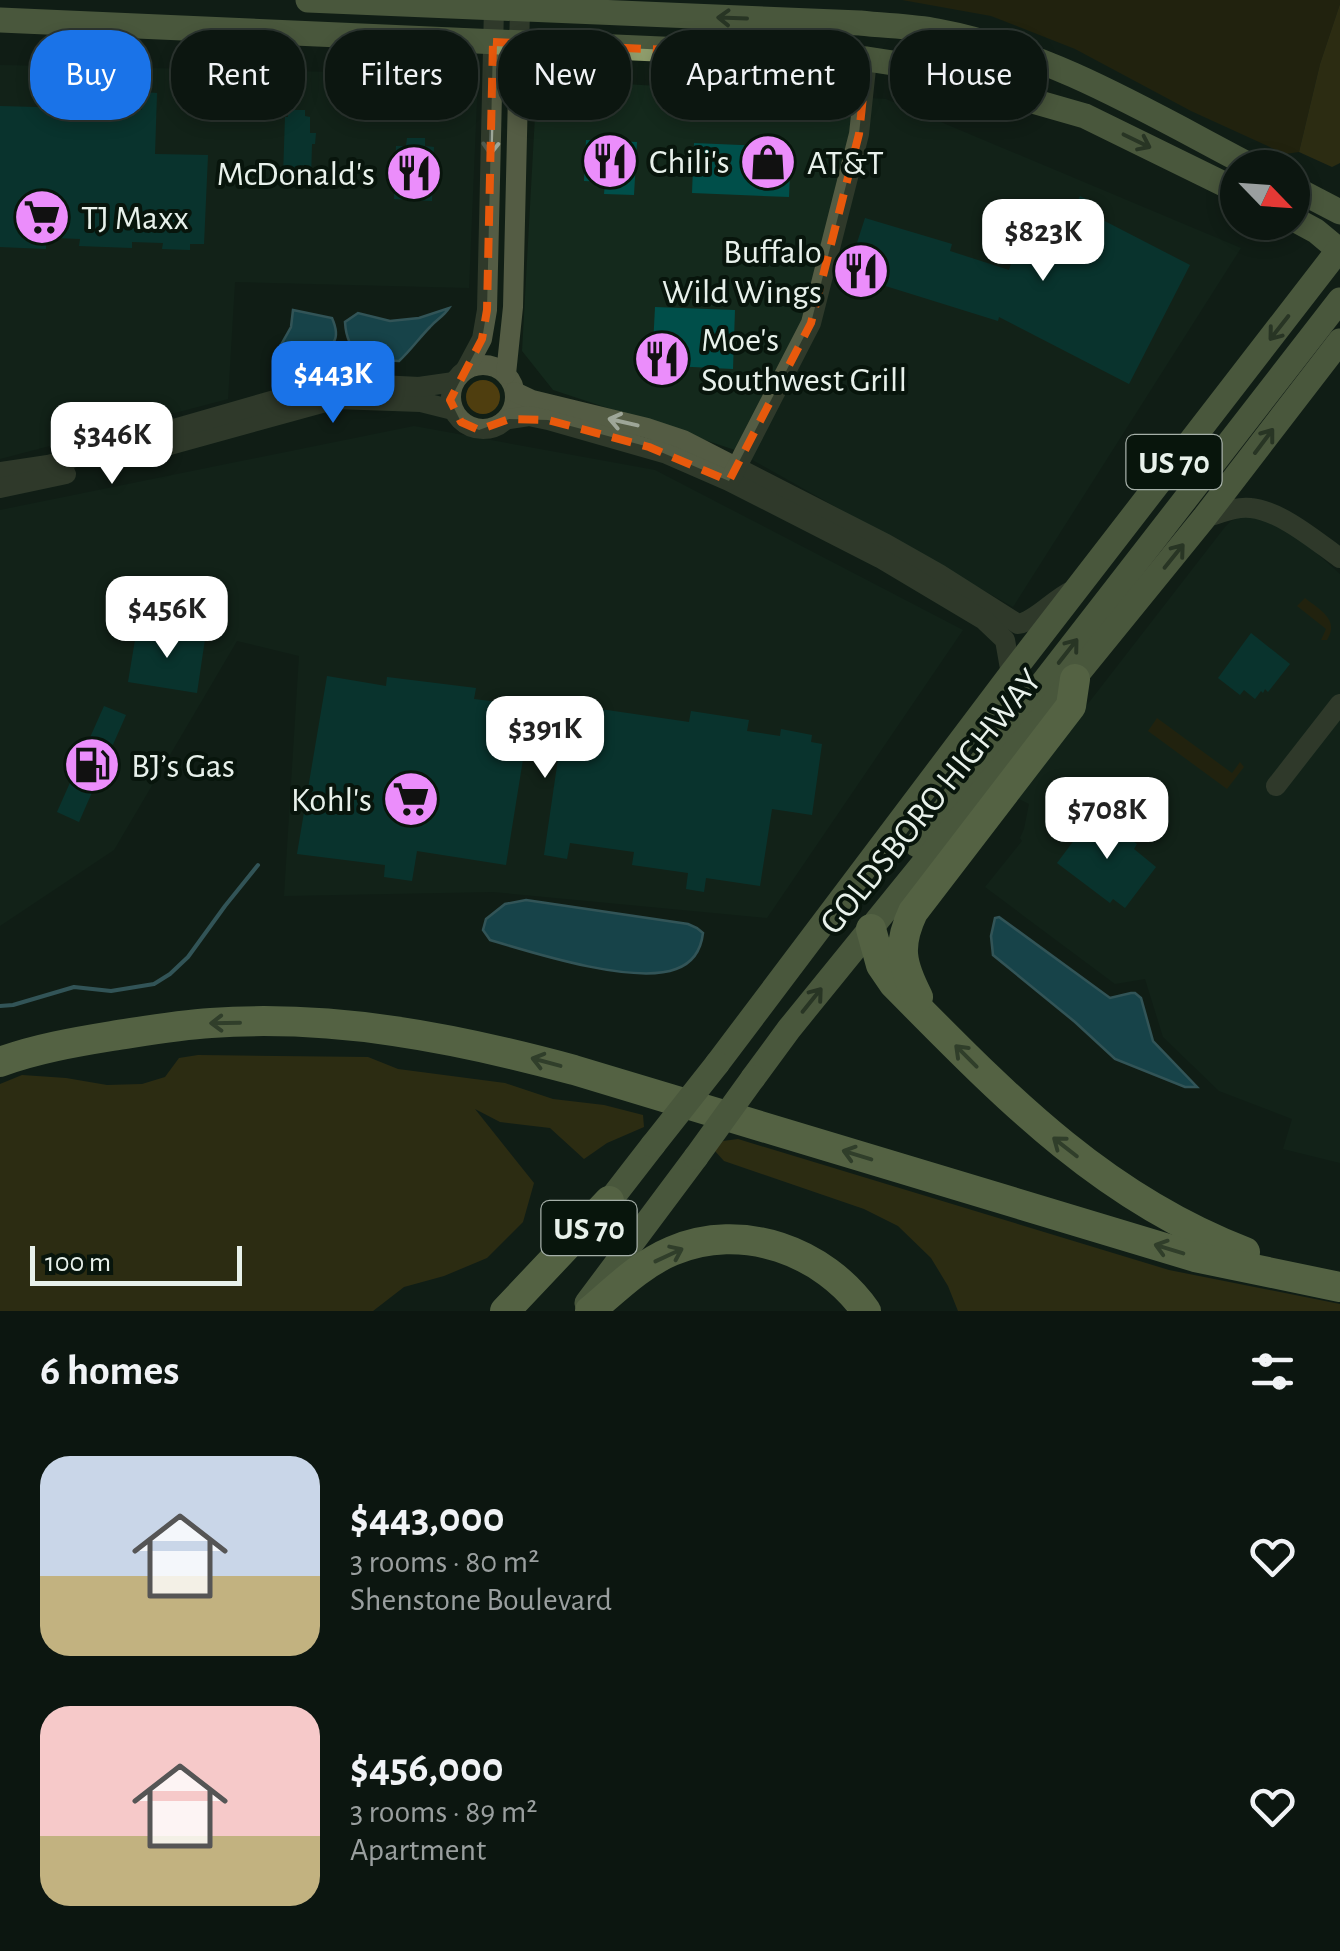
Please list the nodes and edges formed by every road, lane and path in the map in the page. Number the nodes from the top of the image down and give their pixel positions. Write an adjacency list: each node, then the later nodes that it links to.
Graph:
1 (308, 0): 2 (main road)
2 (507, 8): 4 (street); 10 (main road, one-way to 2)
3 (0, 20): 5 (main road)
4 (506, 30)
5 (498, 43)
6 (870, 60): 11 (main road, one-way to 11)
7 (501, 120): 18 (street, one-way to 18)
8 (508, 120): 19 (street)
9 (862, 120): 23 (street)
10 (1220, 150)
11 (1220, 182)
12 (1310, 196): 13 (main road)
13 (1340, 212)
14 (1310, 227): 15 (main road)
15 (1339, 250): 27 (main road, GOLDSBORO HIGHWAY / US 70, one-way to 27)
16 (1340, 300): 32 (main road, one-way to 16)
17 (1340, 341): 25 (main road, GOLDSBORO HIGHWAY / US 70, one-way to 17)
18 (460, 376): 19 (street); 20 (street); 22 (street)
19 (510, 383): 21 (street); 23 (street, one-way to 19)
20 (453, 410): 21 (street); 24 (street)
21 (509, 418): 23 (street)
22 (0, 472)
23 (732, 475): 27 (street); 28 (street)
24 (0, 488)
25 (1204, 518): 26 (street); 29 (main road, GOLDSBORO HIGHWAY / US 70, one-way to 25)
26 (1340, 558)
27 (1080, 588): 28 (main road, GOLDSBORO HIGHWAY / US 70)
28 (1011, 674): 35 (main road, GOLDSBORO HIGHWAY / US 70, bridge)
29 (1075, 679): 32 (main road, GOLDSBORO HIGHWAY / US 70); 33 (highway)
30 (1340, 704): 31 (street)
31 (1276, 786)
32 (871, 929): 33 (highway); 39 (main road, GOLDSBORO HIGHWAY / US 70, one-way to 32, bridge)
33 (930, 1021): 36 (highway, one-way to 33)
34 (0, 1062): 36 (highway, one-way to 34)
35 (609, 1201): 37 (highway); 38 (main road, US 70)
36 (1336, 1286)
37 (506, 1311)
38 (524, 1311)
39 (581, 1311)
40 (590, 1311): 41 (highway, one-way to 41)
41 (866, 1311)

